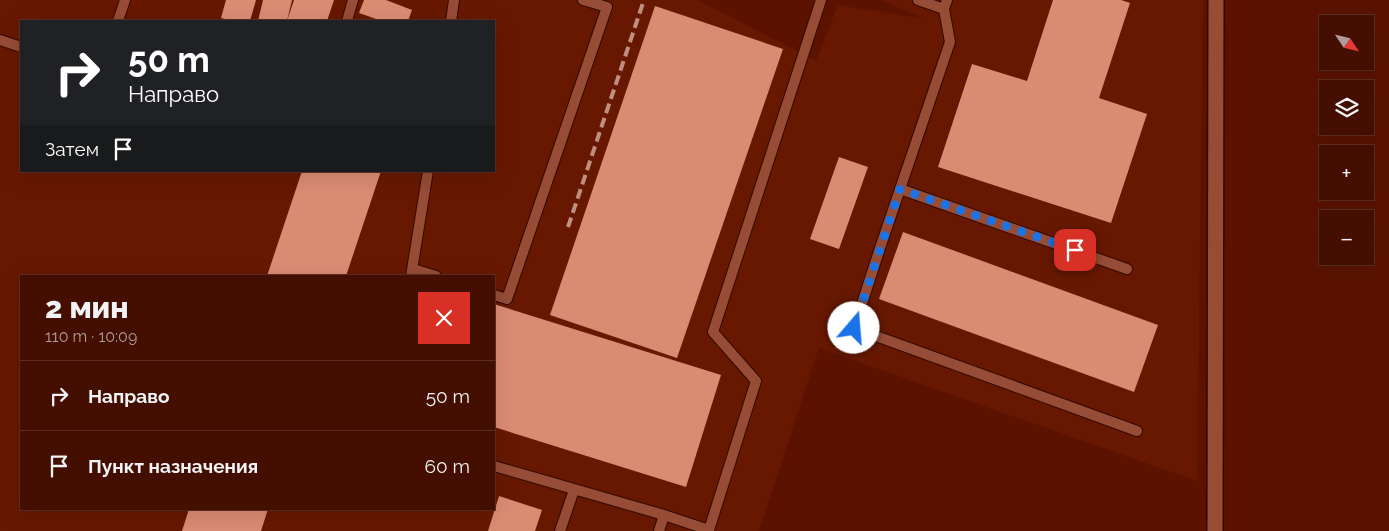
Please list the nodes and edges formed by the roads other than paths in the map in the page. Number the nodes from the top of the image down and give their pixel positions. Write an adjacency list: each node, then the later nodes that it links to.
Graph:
1 (125, 0): 9 (lane)
2 (353, 0): 10 (lane)
3 (454, 0): 11 (lane)
4 (583, 0): 19 (lane)
5 (821, 0): 23 (lane)
6 (918, 0): 8 (lane)
7 (1216, 0): 26 (street)
8 (945, 5): 15 (lane)
9 (118, 20)
10 (346, 20)
11 (451, 20)
12 (0, 40): 13 (lane)
13 (20, 47)
14 (428, 172): 17 (lane)
15 (900, 189): 16 (lane); 20 (lane)
16 (1127, 269)
17 (412, 273): 18 (lane)
18 (428, 275)
19 (495, 295)
20 (1137, 430)
21 (495, 466): 22 (lane)
22 (574, 490): 23 (lane); 24 (lane)
23 (664, 515): 25 (lane)
24 (560, 531)
25 (659, 531)
26 (1215, 531)

